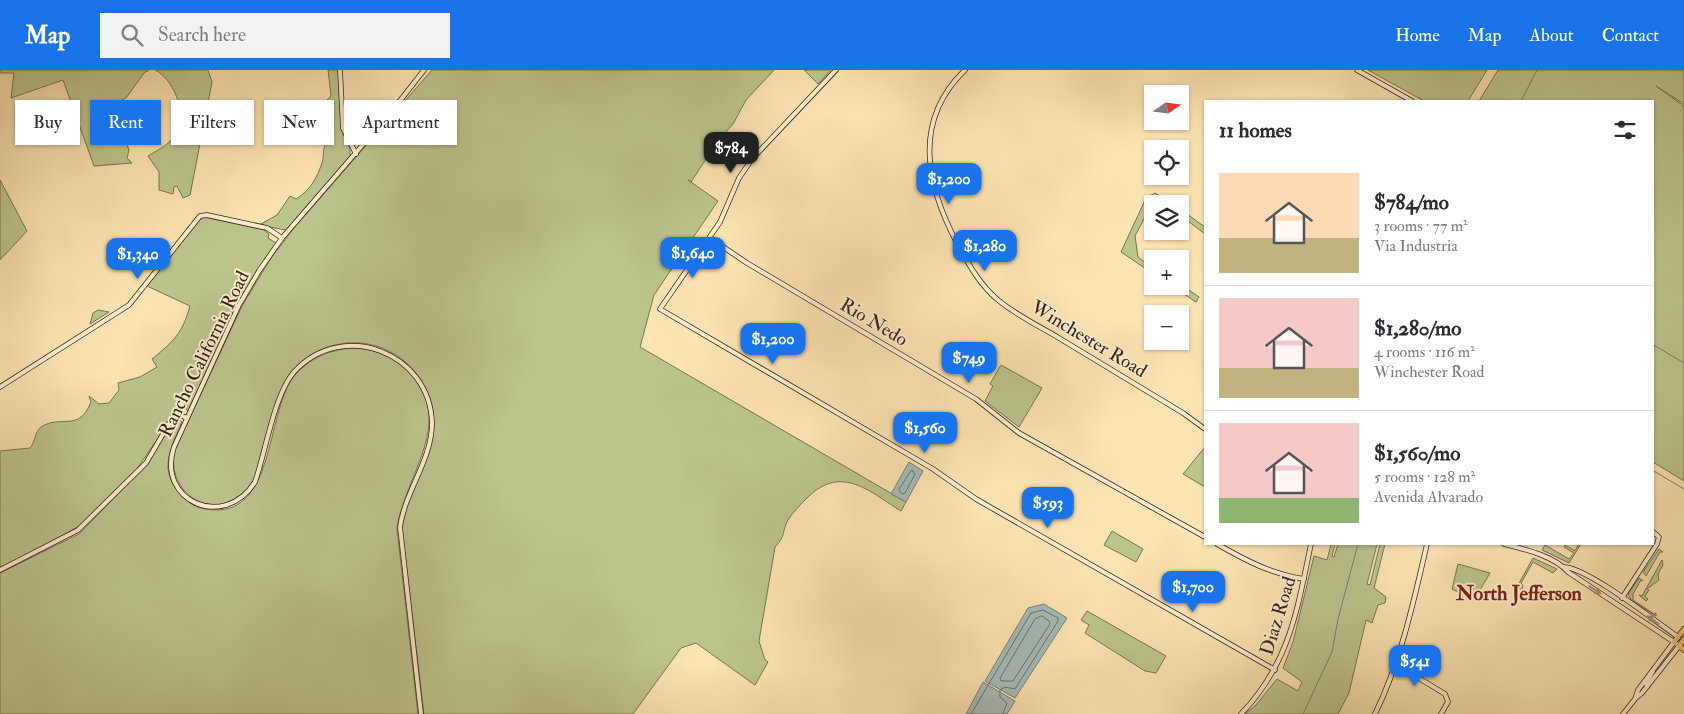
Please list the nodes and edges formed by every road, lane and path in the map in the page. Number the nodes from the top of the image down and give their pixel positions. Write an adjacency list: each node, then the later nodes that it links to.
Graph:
1 (340, 70): 7 (street)
2 (424, 70): 7 (street, Rancho California Road)
3 (836, 70): 9 (street)
4 (965, 70): 12 (street, Winchester Road)
5 (1357, 70): 6 (street)
6 (1410, 100)
7 (356, 154): 8 (street, Rancho California Road)
8 (282, 238): 10 (street); 11 (street, Rancho California Road)
9 (710, 238): 14 (street, Rio Nedo); 31 (street)
10 (0, 387)
11 (187, 418): 20 (street); 34 (street, Rancho California Road)
12 (1204, 428)
13 (1654, 533): 22 (street)
14 (1204, 536)
15 (1219, 545): 21 (street)
16 (1311, 545): 21 (street, Diaz Road)
17 (1427, 545): 29 (street)
18 (1507, 545): 19 (street)
19 (1564, 567): 22 (street); 26 (street, one-way to 26)
20 (0, 570)
21 (1304, 579): 31 (street, Diaz Road)
22 (1622, 598): 24 (street, one-way to 22)
23 (1684, 629): 24 (main road)
24 (1678, 637): 25 (main road); 26 (main road)
25 (1684, 640): 27 (main road)
26 (1674, 642): 27 (main road); 30 (street)
27 (1679, 646): 28 (main road); 32 (street)
28 (1684, 650)
29 (1394, 664): 36 (street); 37 (street)
30 (1653, 669): 32 (street); 33 (street)
31 (1275, 670): 35 (street, Diaz Road)
32 (1647, 687): 33 (street)
33 (1635, 699): 38 (street)
34 (421, 714)
35 (1241, 714)
36 (1375, 714)
37 (1441, 714)
38 (1623, 714)

